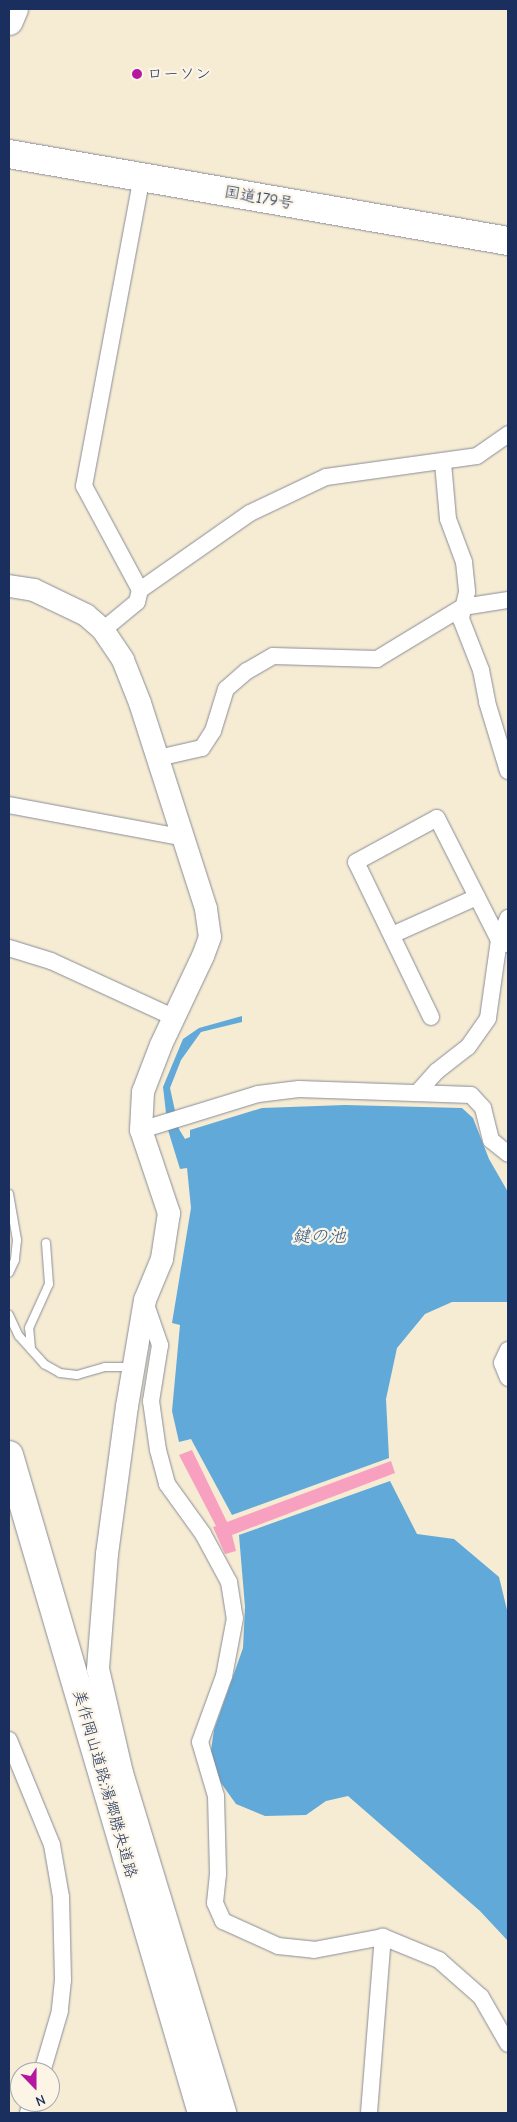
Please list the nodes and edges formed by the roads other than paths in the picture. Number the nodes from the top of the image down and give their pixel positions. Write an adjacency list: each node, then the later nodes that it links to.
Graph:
1 (14, 9): 2 (highway)
2 (9, 21)
3 (9, 154): 4 (highway, 国道179号)
4 (142, 177): 5 (highway, 国道179号); 9 (street)
5 (508, 241)
6 (508, 434): 7 (street)
7 (443, 463): 9 (street); 11 (street)
8 (9, 586): 12 (street)
9 (140, 590): 12 (street)
10 (508, 600): 11 (street)
11 (464, 608): 13 (street); 14 (street)
12 (103, 630): 13 (street)
13 (158, 758): 16 (street)
14 (508, 771)
15 (9, 805): 16 (street)
16 (185, 838): 23 (street)
17 (478, 898): 19 (street); 19 (street); 20 (street)
18 (508, 918): 20 (street)
19 (392, 935): 22 (street)
20 (504, 942): 24 (street)
21 (9, 948): 23 (street)
22 (431, 1017)
23 (174, 1018): 25 (street)
24 (418, 1092): 25 (street); 26 (street)
25 (141, 1130): 30 (street)
26 (508, 1154)
27 (9, 1194): 29 (lane)
28 (46, 1243): 32 (lane)
29 (9, 1273)
30 (144, 1300): 34 (street); 39 (street)
31 (9, 1315): 32 (lane)
32 (31, 1349): 34 (lane)
33 (508, 1350): 35 (street)
34 (134, 1366): 44 (street)
35 (508, 1378)
36 (9, 1455): 43 (highway, 美作岡山道路;湯郷勝央道路)
37 (9, 1509): 42 (highway, 美作岡山道路;湯郷勝央道路)
38 (9, 1740): 41 (street)
39 (383, 1937): 40 (street); 45 (street)
40 (508, 2044)
41 (45, 2062)
42 (186, 2113)
43 (202, 2113)
44 (225, 2113)
45 (369, 2113)

